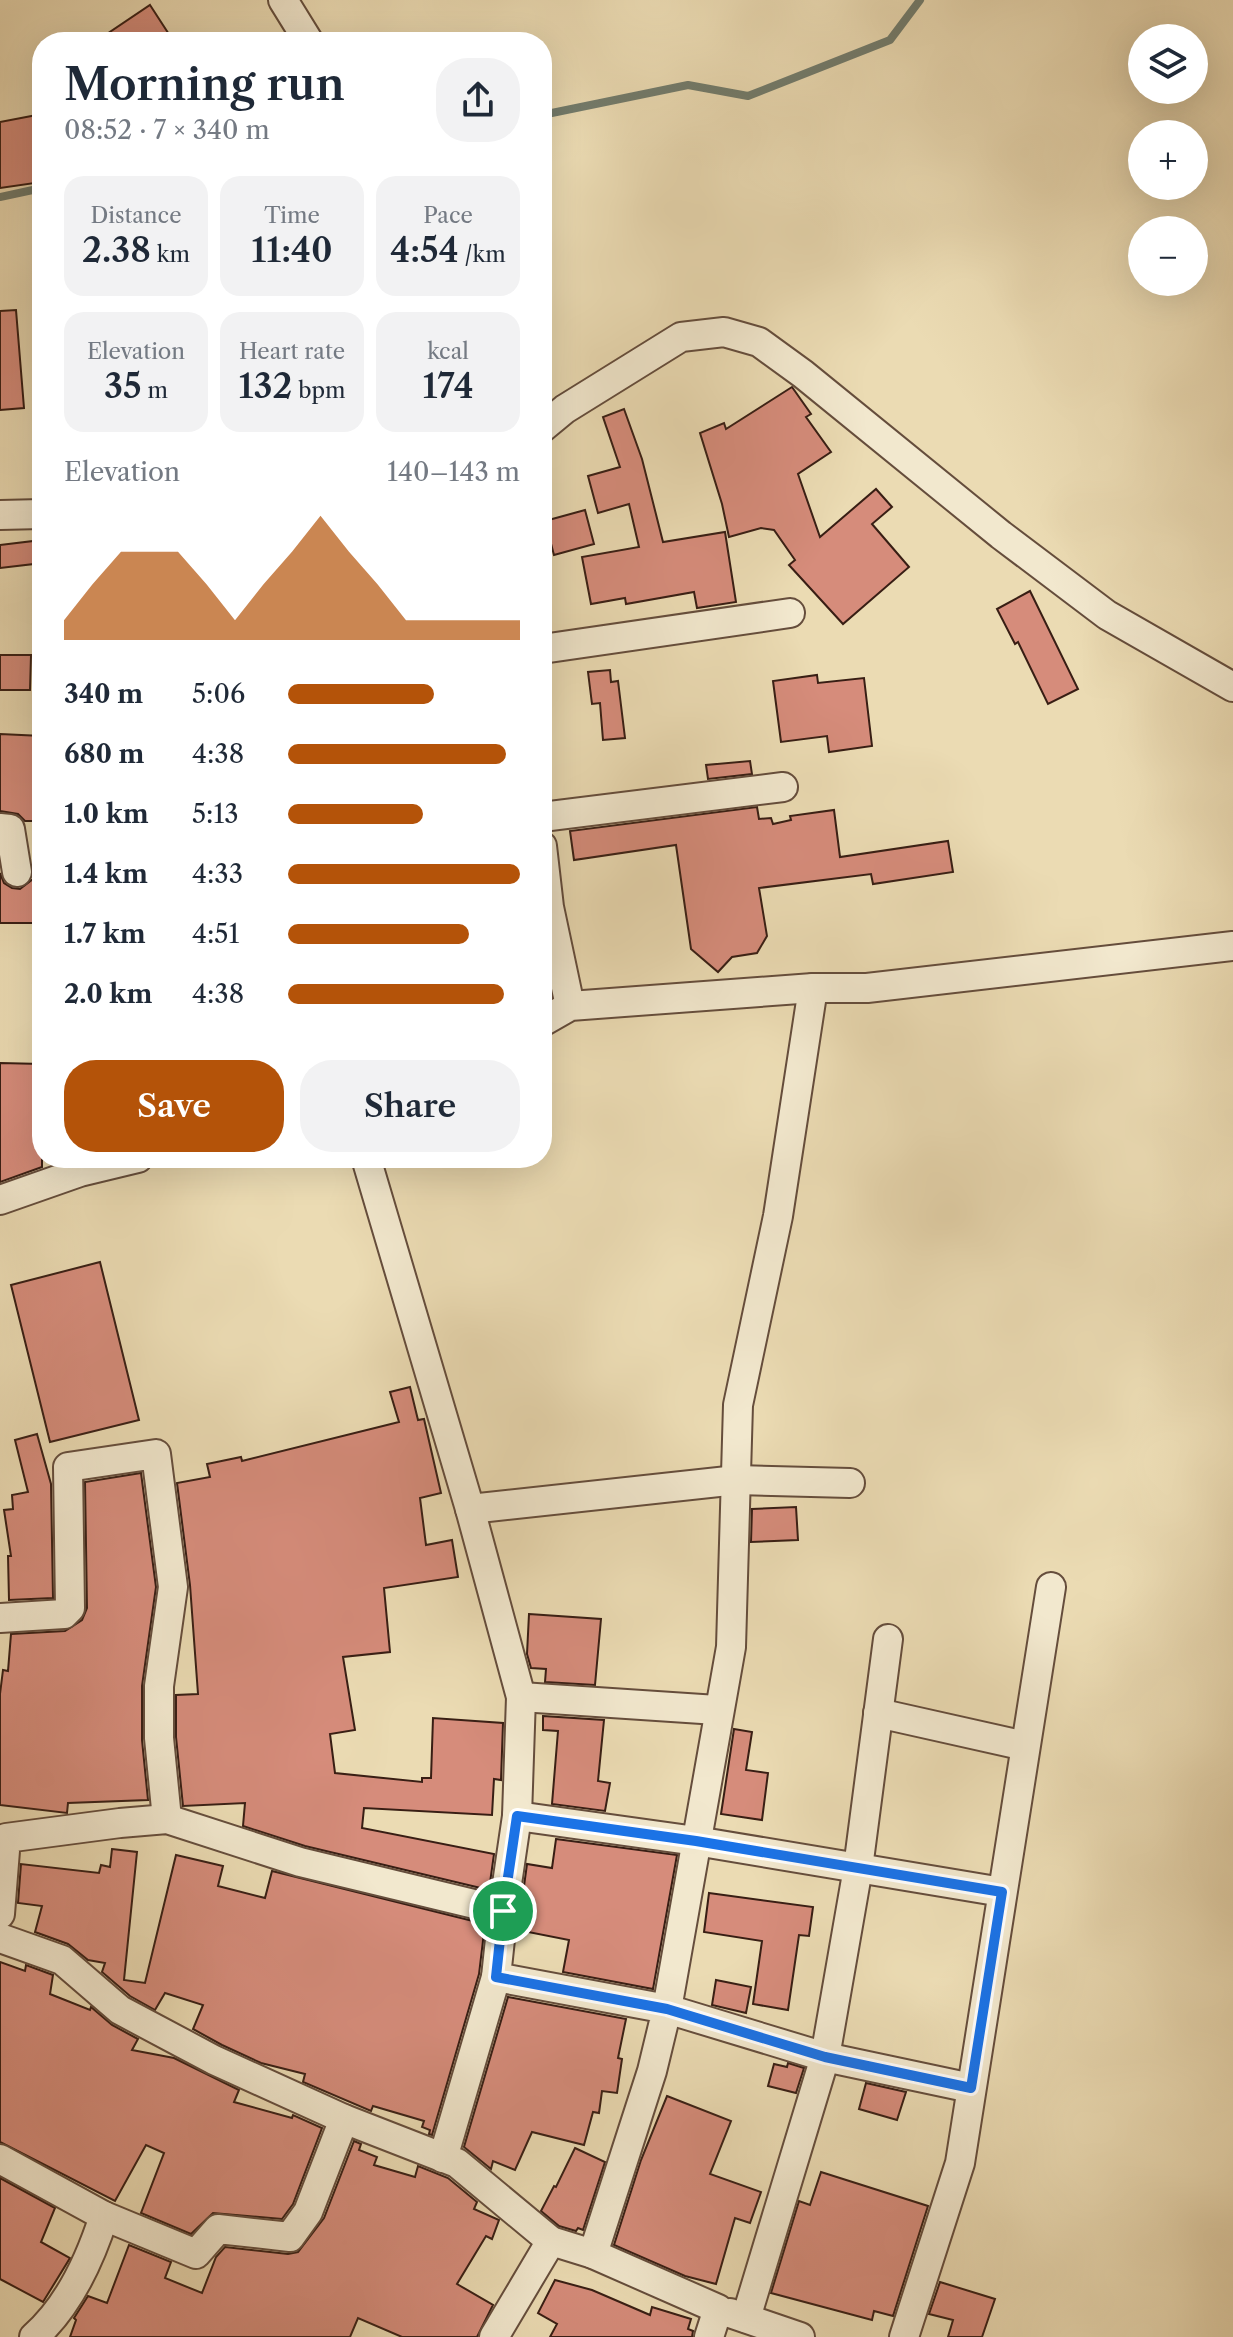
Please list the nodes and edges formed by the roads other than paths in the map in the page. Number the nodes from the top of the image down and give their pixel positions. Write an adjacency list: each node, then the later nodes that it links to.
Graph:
1 (283, 0): 2 (street)
2 (303, 32)
3 (552, 420): 8 (street)
4 (32, 514): 5 (street)
5 (0, 515)
6 (790, 613): 7 (street)
7 (552, 648)
8 (1233, 687)
9 (783, 787): 10 (street)
10 (552, 816)
11 (0, 828): 12 (street)
12 (17, 872)
13 (552, 922): 16 (street)
14 (1233, 946): 15 (street)
15 (813, 988): 16 (street); 21 (street)
16 (570, 1006): 17 (street)
17 (552, 1016)
18 (73, 1168): 20 (street)
19 (369, 1168): 23 (street)
20 (0, 1200)
21 (737, 1480): 22 (street); 23 (street); 28 (street)
22 (850, 1483)
23 (470, 1509): 27 (street)
24 (1051, 1587): 30 (street)
25 (0, 1618): 32 (street)
26 (888, 1639): 29 (street)
27 (521, 1697): 28 (street); 31 (street)
28 (717, 1710): 34 (street)
29 (878, 1713): 30 (street); 35 (street)
30 (1025, 1746): 36 (street)
31 (517, 1816): 34 (street); 37 (street)
32 (167, 1819): 33 (street); 37 (street)
33 (3, 1838): 38 (street)
34 (696, 1841): 35 (street); 41 (street)
35 (858, 1868): 36 (street); 42 (street)
36 (1002, 1892): 43 (street)
37 (503, 1911): 40 (street)
38 (0, 1914)
39 (0, 1938): 44 (street)
40 (496, 1977): 41 (street); 45 (street)
41 (667, 2009): 42 (street); 49 (street)
42 (825, 2057): 43 (street); 51 (street)
43 (971, 2088): 56 (street)
44 (344, 2119): 45 (street); 47 (street)
45 (443, 2158): 48 (street)
46 (0, 2159): 47 (street)
47 (104, 2216): 52 (street)
48 (551, 2241): 49 (street); 53 (street)
49 (593, 2254): 50 (street)
50 (718, 2309): 51 (street); 54 (street)
51 (746, 2318): 55 (street)
52 (34, 2337)
53 (494, 2337)
54 (709, 2337)
55 (800, 2337)
56 (904, 2337)

